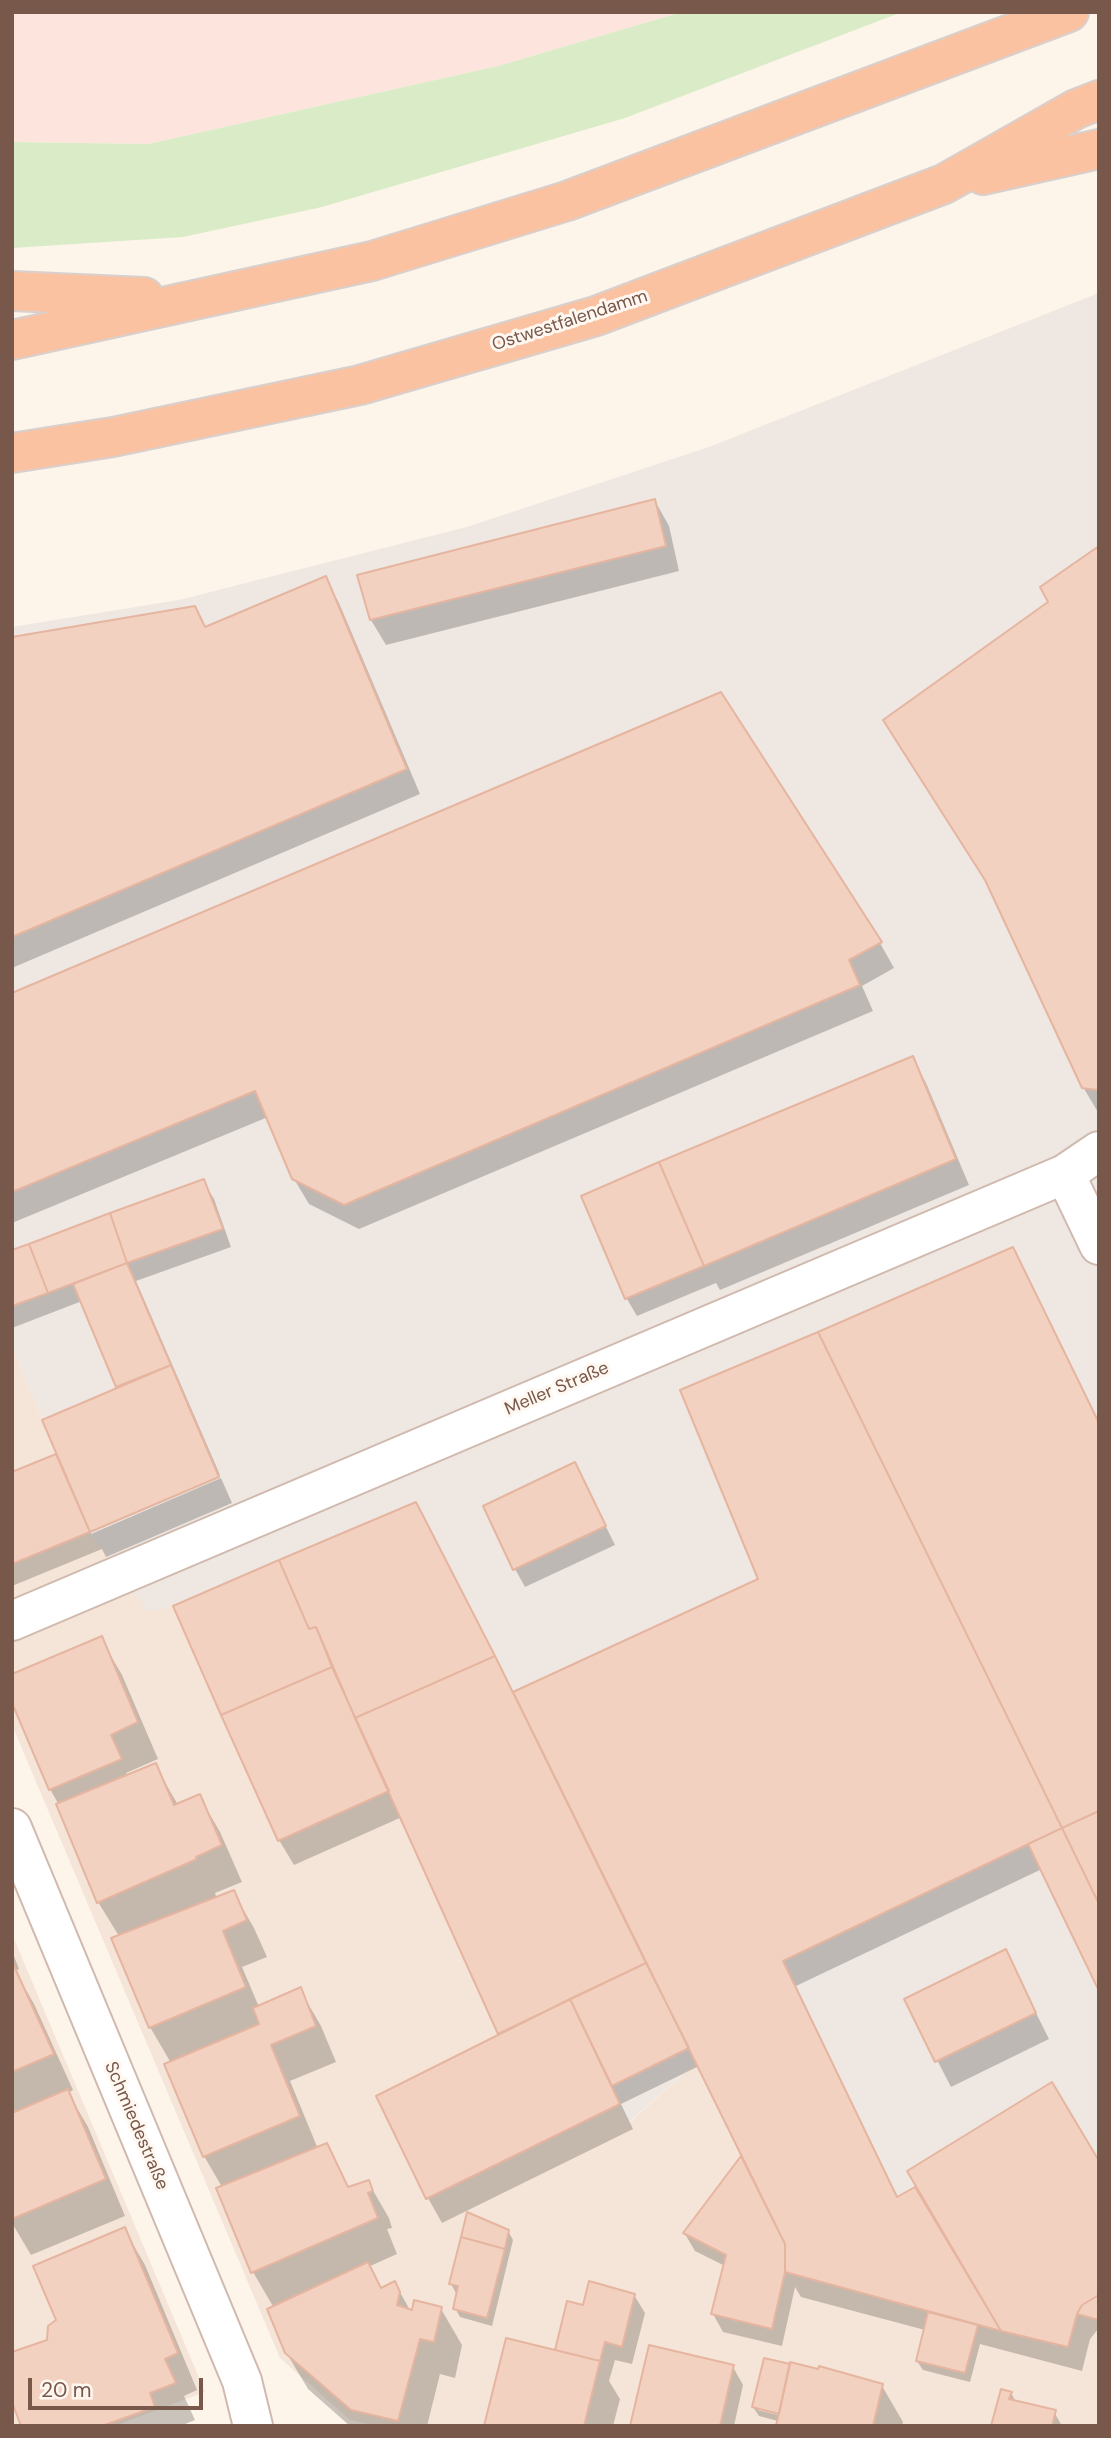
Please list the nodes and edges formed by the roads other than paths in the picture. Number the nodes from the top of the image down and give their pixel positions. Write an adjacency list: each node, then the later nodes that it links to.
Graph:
1 (1023, 12): 3 (highway)
2 (1069, 12): 3 (highway)
3 (885, 81): 8 (highway)
4 (1099, 100): 6 (highway, Ostwestfalendamm)
5 (1099, 149): 6 (highway)
6 (944, 184): 10 (highway, Ostwestfalendamm)
7 (12, 291): 8 (highway)
8 (192, 299): 9 (highway)
9 (12, 340)
10 (12, 453)
11 (1099, 1152): 12 (street, Meller Straße)
12 (1065, 1174): 13 (street); 14 (street, Meller Straße)
13 (1099, 1245)
14 (12, 1621)
15 (12, 1828): 16 (street, Schmiedestraße)
16 (253, 2426)

